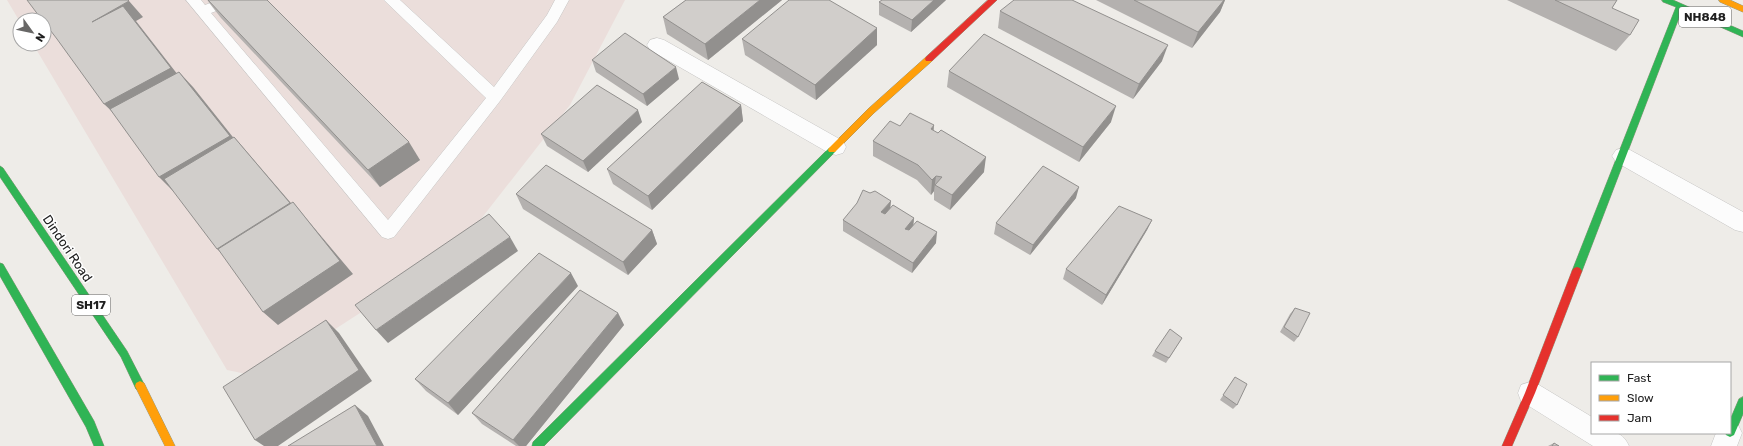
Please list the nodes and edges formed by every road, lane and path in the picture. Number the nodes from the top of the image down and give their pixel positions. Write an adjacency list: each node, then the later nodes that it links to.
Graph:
1 (232, 0): 7 (lane)
2 (391, 0): 12 (lane)
3 (562, 0): 12 (lane)
4 (994, 0): 13 (main road)
5 (1666, 0): 8 (main road, NH848)
6 (1723, 0): 9 (main road, NH848)
7 (198, 6): 12 (lane)
8 (1680, 6): 10 (main road, NH848); 14 (main road)
9 (1743, 9)
10 (1743, 34)
11 (656, 45): 13 (street)
12 (495, 97)
13 (836, 147): 26 (main road)
14 (1623, 156): 16 (street); 18 (main road)
15 (0, 170): 25 (main road, Dindori Road / SH17)
16 (1743, 223)
17 (0, 267): 24 (main road)
18 (1530, 393): 20 (street); 27 (main road)
19 (1743, 402): 21 (main road)
20 (1591, 430)
21 (1731, 430)
22 (1597, 434): 28 (street)
23 (1729, 434): 29 (street)
24 (99, 446)
25 (170, 446)
26 (537, 446)
27 (1507, 446)
28 (1616, 446)
29 (1724, 446)

